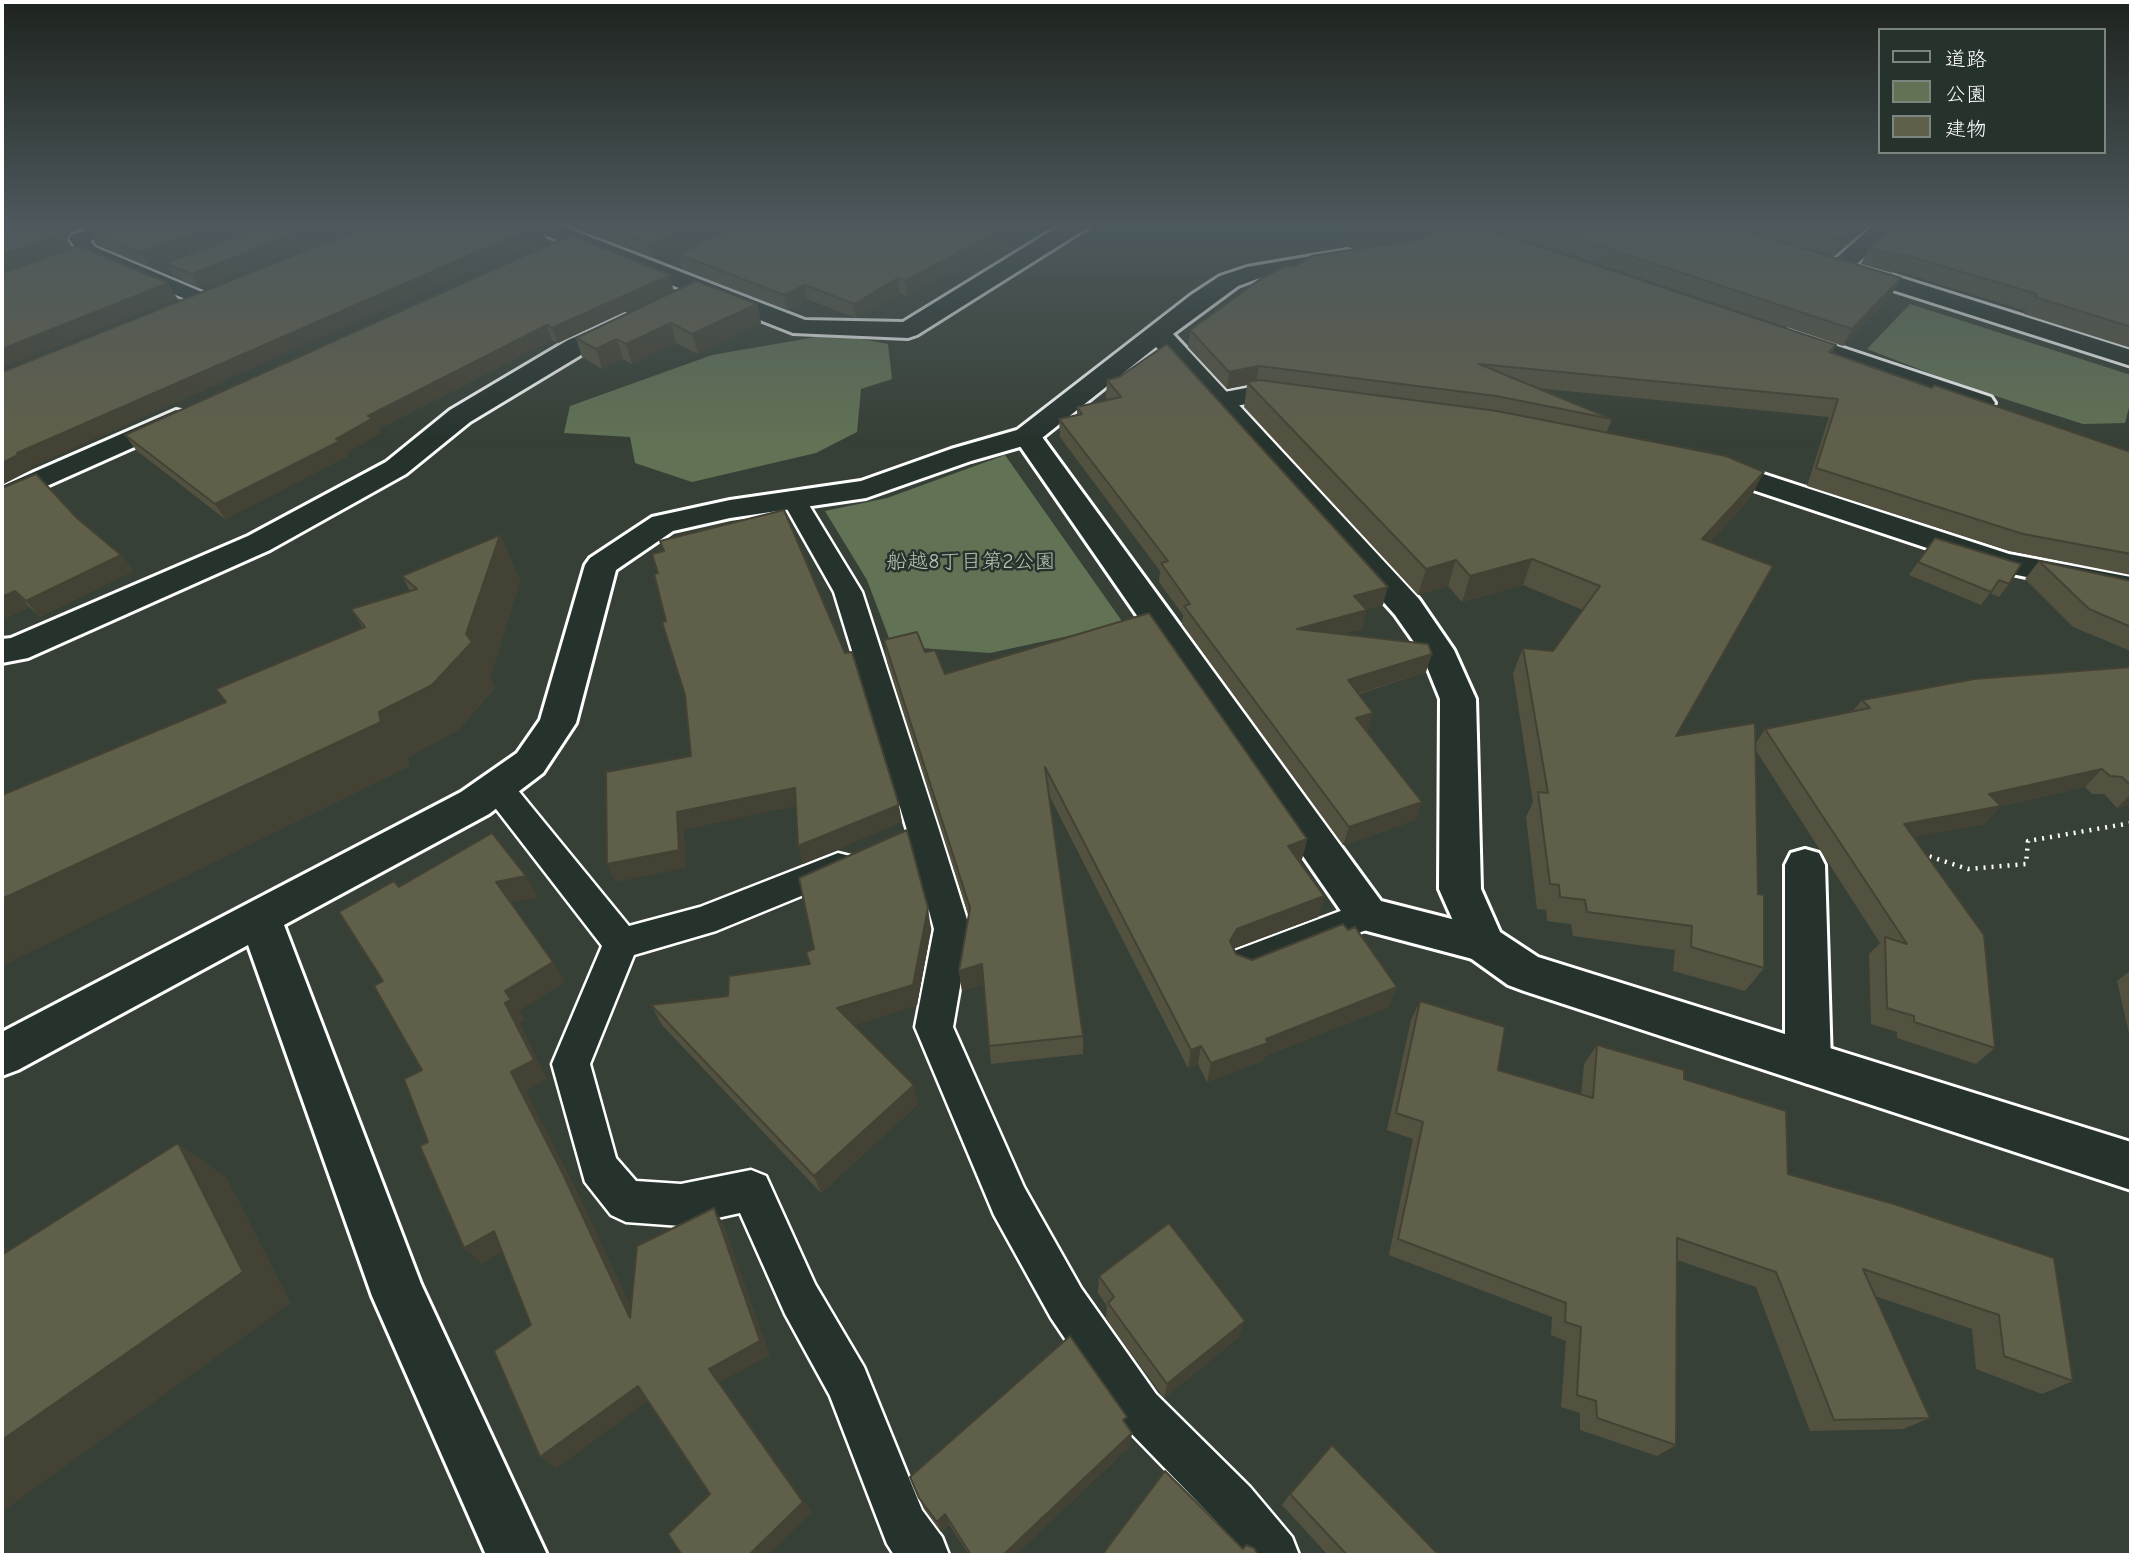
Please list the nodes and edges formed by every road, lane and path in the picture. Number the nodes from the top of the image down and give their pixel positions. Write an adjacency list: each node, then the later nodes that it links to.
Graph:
1 (194, 296): 8 (lane)
2 (210, 296): 8 (street)
3 (685, 296): 22 (street)
4 (720, 296): 5 (street)
5 (963, 296)
6 (1209, 296): 11 (street)
7 (1934, 296): 12 (street)
8 (202, 299): 9 (street)
9 (177, 310)
10 (1766, 330): 16 (street)
11 (1158, 333): 13 (street); 17 (street)
12 (2131, 358)
13 (1219, 401): 14 (street); 31 (street)
14 (1325, 403)
15 (205, 405): 19 (street)
16 (2001, 410)
17 (1027, 436): 20 (street); 28 (street)
18 (1678, 462): 21 (street)
19 (2, 497)
20 (794, 500): 23 (street); 38 (lane)
21 (2131, 589)
22 (2, 651)
23 (497, 787): 29 (street); 30 (lane)
24 (2131, 823): 25 (path)
25 (1912, 850)
26 (862, 856): 30 (lane)
27 (1805, 865): 34 (street)
28 (1367, 915): 31 (street); 32 (lane)
29 (260, 917): 33 (street); 36 (street)
30 (621, 943): 37 (lane)
31 (1484, 944): 34 (street)
32 (1247, 962)
33 (2, 1055)
34 (1808, 1063): 35 (street)
35 (2131, 1166)
36 (517, 1555)
37 (925, 1555)
38 (1274, 1555)

